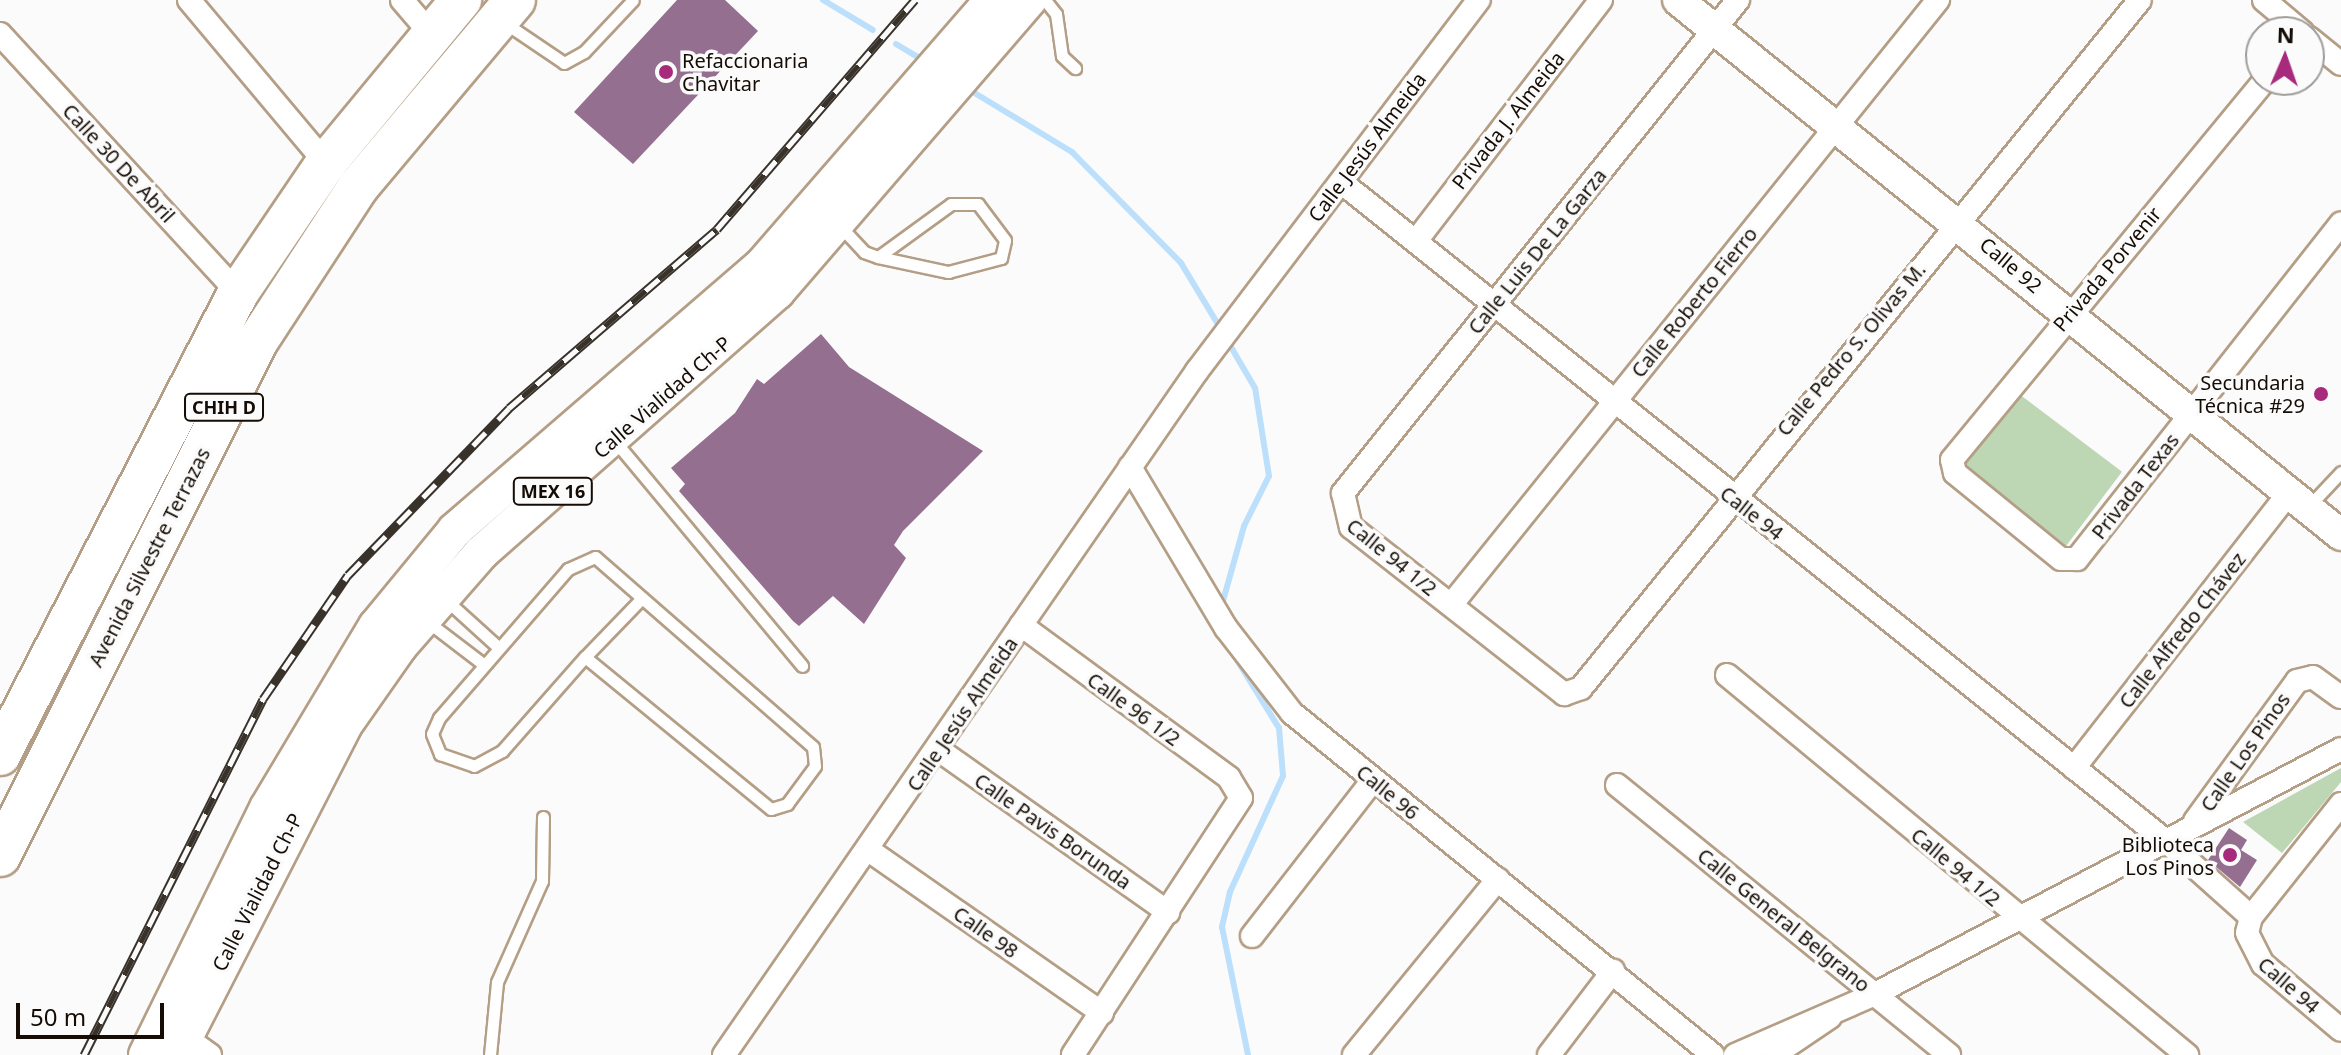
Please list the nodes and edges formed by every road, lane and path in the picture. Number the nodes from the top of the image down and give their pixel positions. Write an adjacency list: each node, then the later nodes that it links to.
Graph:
1 (189, 0): 25 (street)
2 (402, 0): 19 (street)
3 (461, 0): 19 (highway, CHIH D)
4 (633, 0): 15 (lane)
5 (992, 0): 27 (main road, Calle Vialidad Ch-P / MEX 16)
6 (1029, 0): 27 (main road, Calle Vialidad Ch-P / MEX 16)
7 (1045, 0): 22 (lane)
8 (1479, 0): 26 (street, Calle Jesús Almeida)
9 (1601, 0): 30 (street, Privada J. Almeida)
10 (1678, 0): 17 (street, Calle 92)
11 (1738, 0): 17 (street, Calle Luis De La Garza)
12 (1938, 0): 24 (street, Calle Roberto Fierro)
13 (2140, 0): 28 (street, Calle Pedro S. Olivas M.)
14 (2264, 0): 16 (street)
15 (507, 9): 68 (highway, Avenida Silvestre Terrazas / CHIH D)
16 (2283, 16)
17 (1714, 29): 24 (street, Calle 92); 33 (street, Calle Luis De La Garza)
18 (0, 34): 32 (street, Calle 30 De Abril)
19 (431, 34): 25 (highway, CHIH D)
20 (2325, 51): 21 (street)
21 (2341, 64)
22 (1075, 68)
23 (2252, 96): 34 (street, Privada Porvenir)
24 (1836, 125): 28 (street, Calle 92); 35 (street, Calle Roberto Fierro)
25 (326, 163): 32 (highway, CHIH D)
26 (1341, 182): 30 (street, Calle 94); 39 (street, Calle Jesús Almeida)
27 (828, 210): 31 (lane); 36 (main road, Calle Vialidad Ch-P / MEX 16); 38 (main road, Calle Vialidad Ch-P / MEX 16)
28 (1957, 221): 34 (street, Calle 92); 41 (street, Calle Pedro S. Olivas M.)
29 (2341, 224): 37 (street, Privada Texas)
30 (1416, 241): 33 (street, Calle 94)
31 (878, 257): 31 (lane)
32 (238, 293): 57 (highway, CHIH D)
33 (1493, 307): 35 (street, Calle 94); 43 (street, Calle Luis De La Garza)
34 (2069, 313): 37 (street, Calle 92); 45 (street, Privada Porvenir)
35 (1614, 403): 41 (street, Calle 94); 48 (street, Calle Roberto Fierro)
36 (591, 412): 38 (lane); 46 (main road, Calle Vialidad Ch-P / MEX 16)
37 (2191, 413): 42 (street, Calle 92); 45 (street, Privada Texas)
38 (613, 439): 46 (main road, Calle Vialidad Ch-P / MEX 16); 53 (lane)
39 (1130, 467): 49 (street, Calle Jesús Almeida); 61 (street, Calle 96)
40 (2341, 472): 42 (lane)
41 (1731, 495): 55 (street, Calle Pedro S. Olivas M.); 60 (street, Calle 94)
42 (2299, 500): 44 (street, Calle 92); 60 (street, Calle Alfredo Chávez)
43 (1341, 504): 48 (street, Calle 94 1/2)
44 (2341, 535)
45 (2077, 559)
46 (421, 598): 50 (lane); 52 (lane); 79 (main road, Calle Vialidad Ch-P / MEX 16)
47 (642, 598): 50 (lane); 51 (lane); 51 (lane)
48 (1451, 605): 55 (street, Calle 94 1/2)
49 (1021, 625): 59 (street, Calle Jesús Almeida); 70 (street, Calle 96 1/2)
50 (498, 647): 52 (lane)
51 (585, 657): 52 (lane)
52 (483, 664)
53 (802, 666)
54 (1727, 675): 71 (street, Calle 94 1/2)
55 (1564, 694)
56 (2341, 697): 65 (street, Calle Los Pinos)
57 (4, 736)
58 (2341, 749): 65 (street)
59 (939, 750): 67 (street, Calle Jesús Almeida); 70 (street, Calle Pavis Borunda)
60 (2074, 768): 66 (street, Calle 94)
61 (1373, 780): 69 (street, Calle 96); 73 (street)
62 (1617, 785): 75 (street, Calle General Belgrano)
63 (2341, 804): 72 (street)
64 (543, 817): 82 (lane)
65 (2192, 826): 66 (street)
66 (2166, 841): 71 (street); 72 (street, Calle 94)
67 (870, 851): 76 (street, Calle 98); 83 (street, Calle Jesús Almeida)
68 (0, 856)
69 (1498, 879): 74 (street, Calle 96); 84 (street)
70 (1168, 912): 76 (street)
71 (2017, 919): 75 (street); 90 (street, Calle 94 1/2)
72 (2249, 925): 78 (street, Calle 94)
73 (1252, 936)
74 (1613, 971): 85 (street); 86 (street, Calle 96)
75 (1875, 994): 77 (street); 89 (street, Calle General Belgrano)
76 (1102, 1013): 80 (street)
77 (1834, 1014): 87 (street); 88 (street)
78 (2341, 1030)
79 (183, 1042): 81 (main road, Calle Vialidad Ch-P / MEX 16)
80 (1083, 1051)
81 (146, 1055)
82 (490, 1055)
83 (724, 1055)
84 (1354, 1055)
85 (1549, 1055)
86 (1713, 1055)
87 (1735, 1055)
88 (1774, 1055)
89 (1949, 1055)
90 (2187, 1055)

